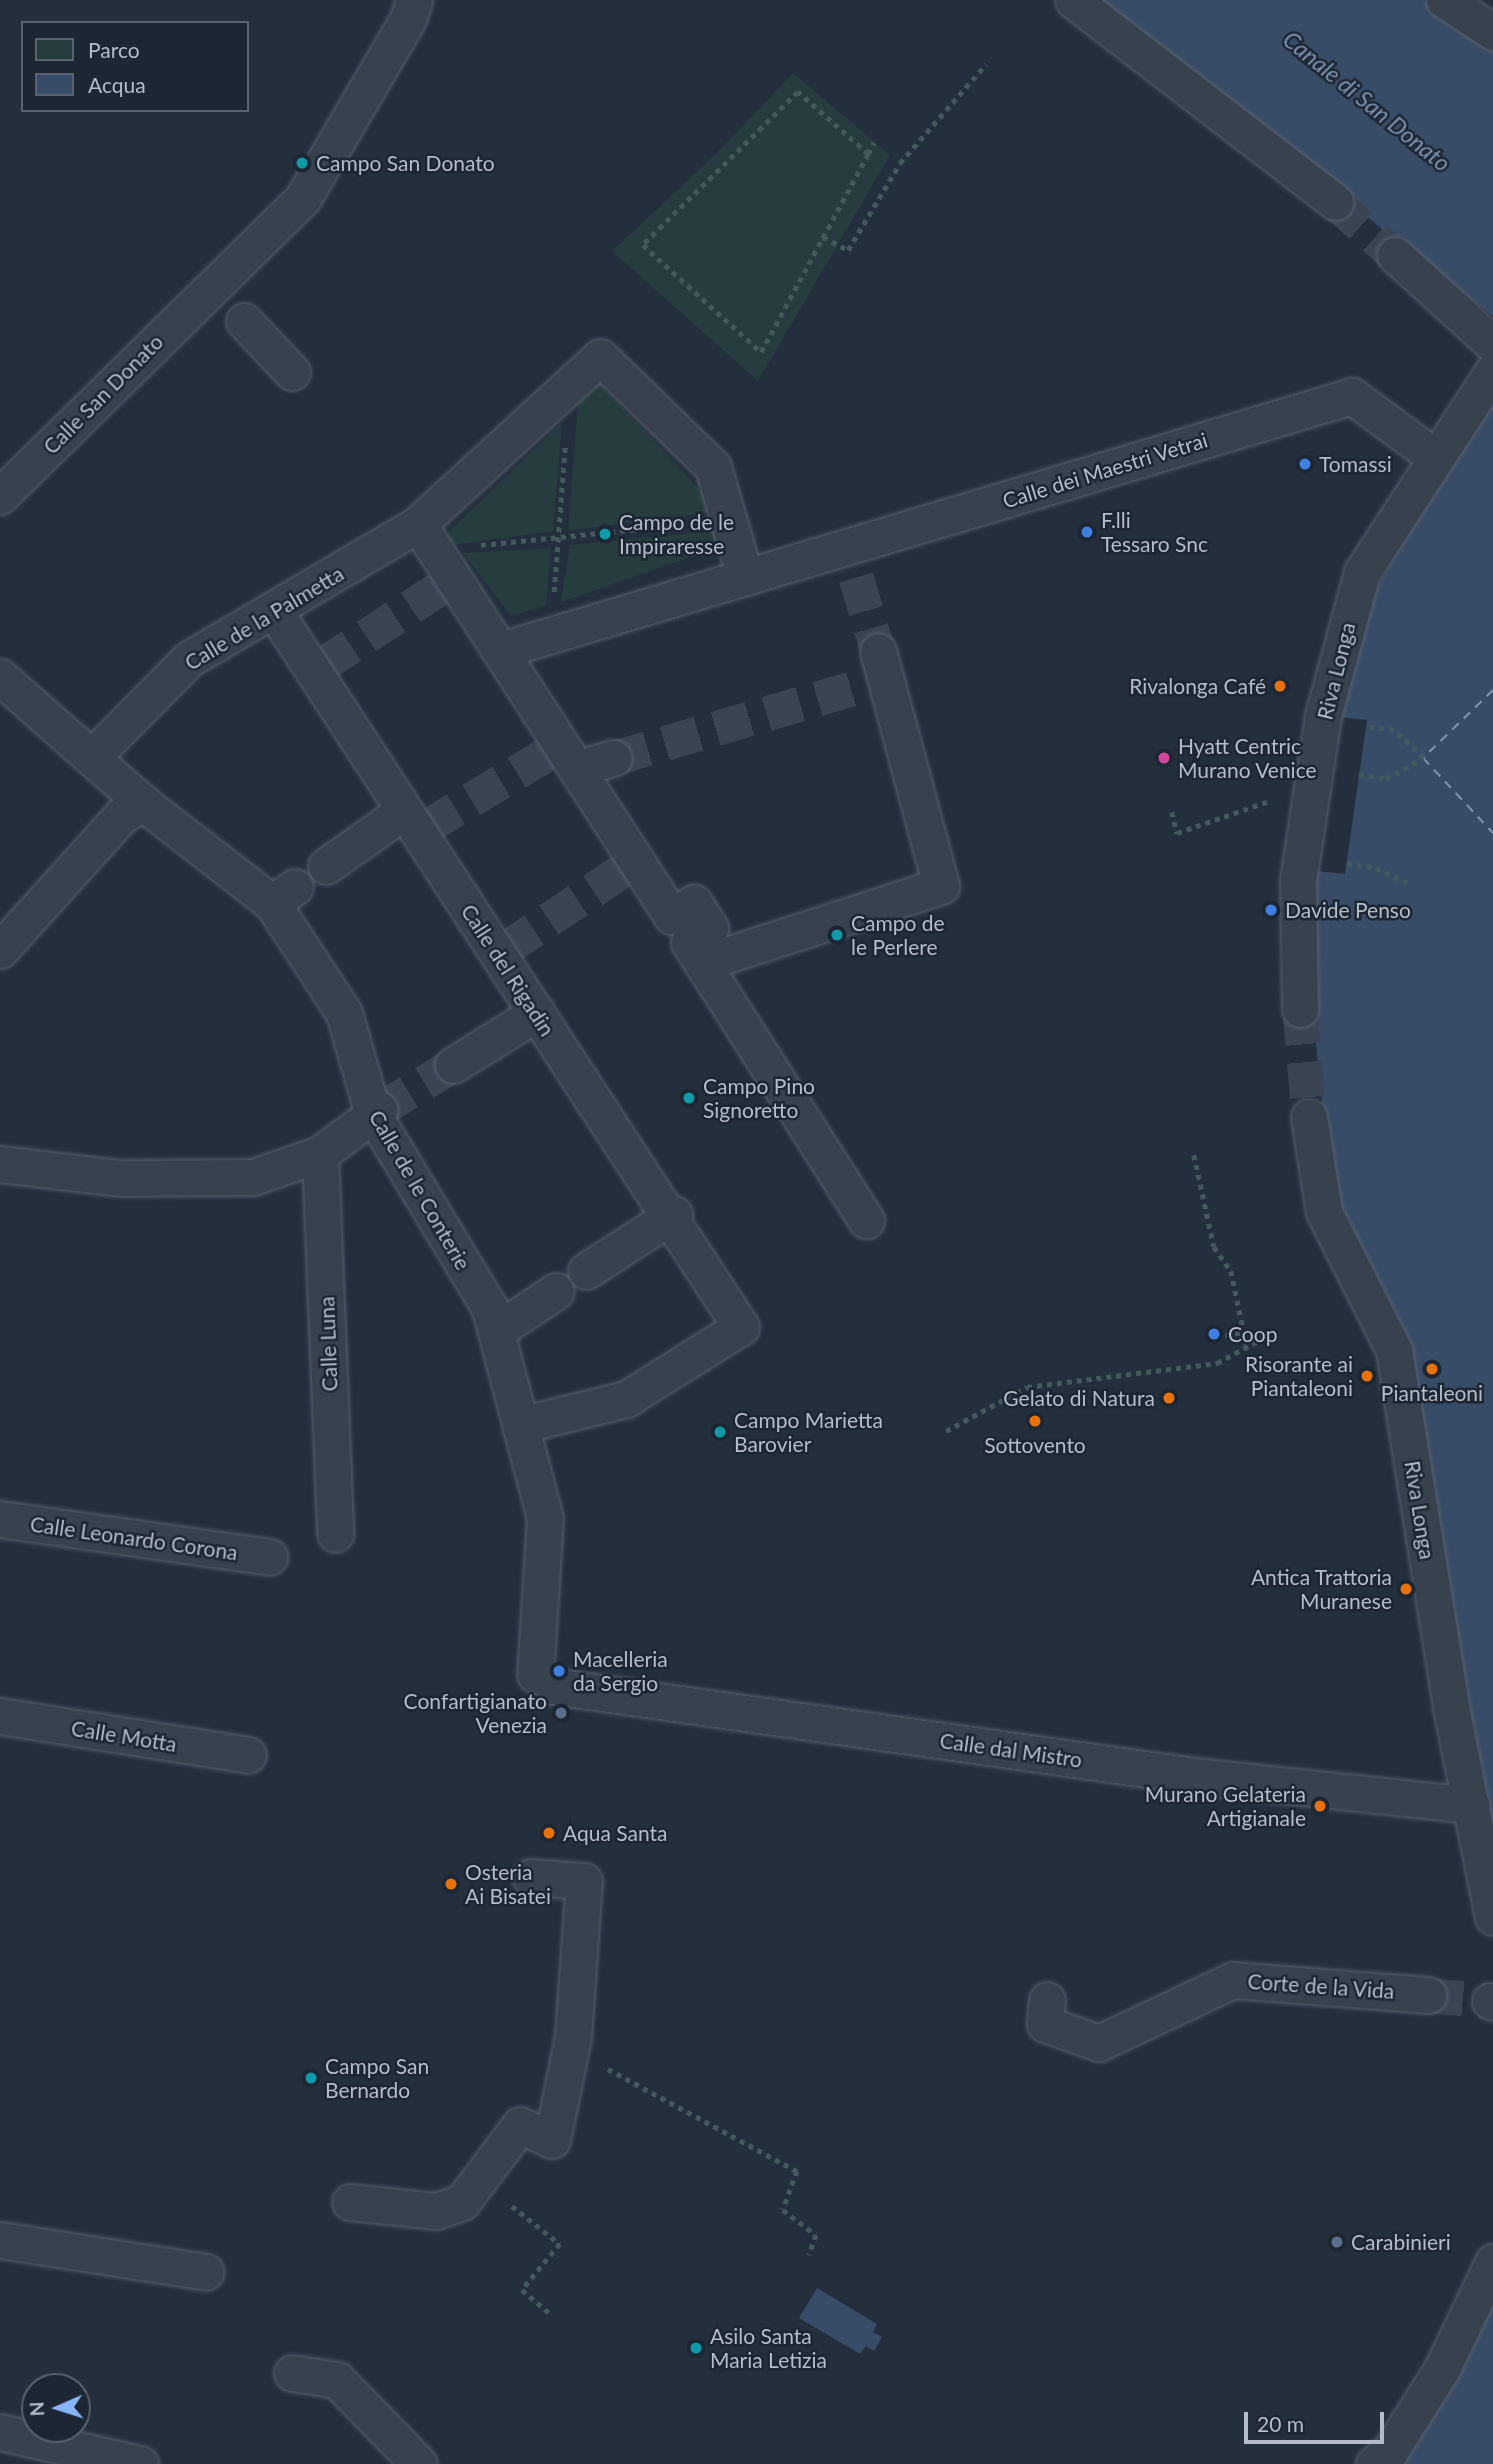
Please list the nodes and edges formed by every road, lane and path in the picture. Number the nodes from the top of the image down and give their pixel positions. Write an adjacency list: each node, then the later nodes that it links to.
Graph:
1 (414, 0): 17 (street, Calle San Donato)
2 (1073, 0): 8 (street)
3 (1444, 0): 4 (street)
4 (1493, 32)
5 (986, 64): 9 (path)
6 (874, 142): 7 (path)
7 (868, 154): 9 (path); 9 (path)
8 (1335, 202)
9 (823, 237)
10 (1395, 255): 12 (street)
11 (244, 321): 14 (street)
12 (1493, 344)
13 (1493, 371): 16 (street, Riva Longa)
14 (292, 372)
15 (571, 384): 18 (street, Calle de la Palmetta); 19 (street, Calle de la Palmetta); 20 (path)
16 (1436, 458): 21 (street, Calle dei Maestri Vetrai); 41 (street, Riva Longa)
17 (0, 496)
18 (729, 520): 20 (path); 21 (street)
19 (426, 536): 20 (path); 22 (street, Calle de la Palmetta); 24 (street)
20 (558, 537): 23 (path)
21 (751, 575): 23 (street, Calle dei Maestri Vetrai)
22 (275, 612): 29 (street, Calle de la Palmetta); 35 (street, Calle del Rigadin)
23 (551, 635): 24 (street, Calle dei Maestri Vetrai)
24 (501, 650): 28 (street)
25 (878, 671): 40 (street)
26 (0, 677): 29 (street, Calle de le Conterie)
27 (1366, 727): 31 (path)
28 (564, 754): 30 (street); 40 (street)
29 (92, 757): 33 (street, Calle de le Conterie)
30 (614, 758)
31 (1359, 774)
32 (1273, 799): 34 (path)
33 (143, 803): 39 (street); 44 (street, Calle de le Conterie)
34 (1172, 812)
35 (416, 823): 37 (street); 42 (street, Calle del Rigadin)
36 (1347, 863): 38 (path)
37 (326, 866)
38 (1408, 883)
39 (0, 950)
40 (702, 963): 50 (street)
41 (1300, 1009)
42 (537, 1013): 43 (street); 49 (street, Calle del Rigadin)
43 (453, 1065)
44 (376, 1112): 46 (street); 53 (street, Calle de le Conterie)
45 (1309, 1117): 66 (street, Riva Longa)
46 (320, 1154): 48 (street); 61 (street, Calle Luna)
47 (1194, 1155): 54 (path)
48 (0, 1164)
49 (672, 1216): 51 (street); 58 (street, Calle del Rigadin)
50 (866, 1220)
51 (586, 1271)
52 (556, 1291): 53 (street)
53 (496, 1331): 58 (street, Calle de le Conterie)
54 (1244, 1332): 55 (path); 57 (path)
55 (1225, 1335)
56 (1265, 1337): 57 (path)
57 (1247, 1347): 59 (path)
58 (520, 1425): 63 (street, Calle de le Conterie)
59 (946, 1431)
60 (0, 1518): 62 (street, Calle Leonardo Corona)
61 (335, 1534)
62 (269, 1558)
63 (543, 1680): 66 (street, Calle dal Mistro)
64 (0, 1716): 65 (street, Calle Motta)
65 (248, 1755)
66 (1471, 1805): 68 (street, Riva Longa)
67 (530, 1877): 71 (street)
68 (1493, 1917)
69 (1428, 1995): 70 (street, Corte de la Vida)
70 (1047, 2000)
71 (571, 2049): 72 (street); 75 (path)
72 (478, 2180): 73 (street); 78 (path)
73 (350, 2202)
74 (0, 2240): 77 (street)
75 (809, 2255)
76 (1493, 2262): 83 (street)
77 (206, 2272)
78 (549, 2313)
79 (292, 2373): 82 (street)
80 (0, 2432): 81 (street)
81 (140, 2464)
82 (419, 2464)
83 (1374, 2464)

